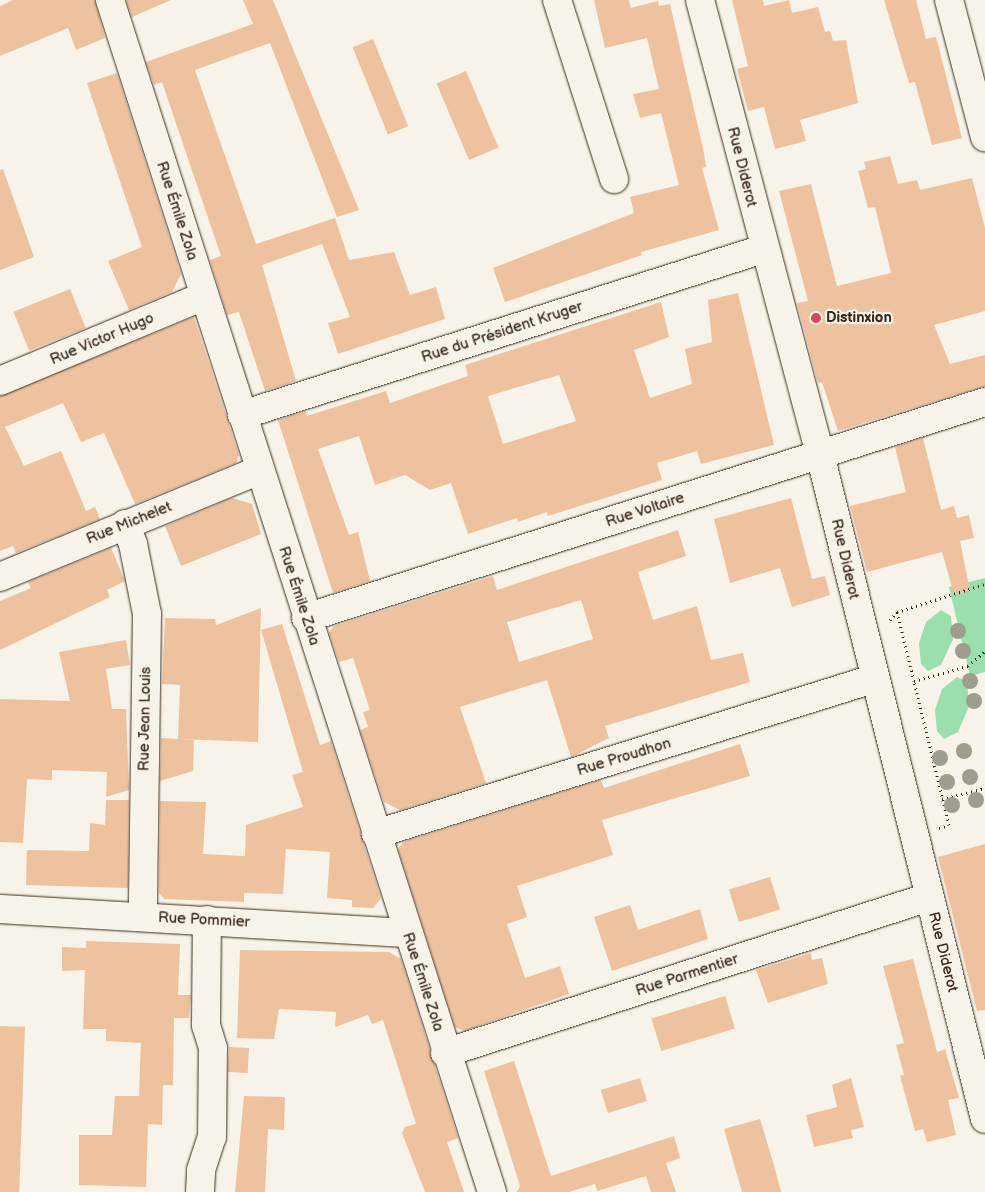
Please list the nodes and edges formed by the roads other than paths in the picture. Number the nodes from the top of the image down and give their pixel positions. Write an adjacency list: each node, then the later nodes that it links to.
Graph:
1 (110, 0): 8 (street, Rue Émile Zola)
2 (557, 0): 6 (street)
3 (700, 0): 7 (street, Rue Diderot)
4 (949, 0): 5 (street)
5 (985, 137)
6 (614, 179)
7 (763, 248): 11 (street, Rue du Président Kruger); 12 (street, Rue Diderot)
8 (204, 296): 9 (street, Rue Victor Hugo); 11 (street, Rue Émile Zola)
9 (0, 381)
10 (985, 402): 12 (street, Rue Voltaire)
11 (242, 415): 13 (street, Rue Émile Zola)
12 (820, 454): 16 (street, Rue Voltaire); 17 (street, Rue Diderot)
13 (259, 470): 14 (street, Rue Michelet); 16 (street, Rue Émile Zola)
14 (125, 524): 15 (street, Rue Michelet); 21 (street, Rue Jean Louis)
15 (0, 577)
16 (306, 618): 18 (street, Rue Émile Zola)
17 (873, 679): 18 (street, Rue Proudhon); 19 (street, Rue Diderot)
18 (376, 834): 23 (street, Rue Émile Zola)
19 (929, 897): 24 (street, Rue Parmentier); 25 (street, Rue Diderot)
20 (0, 909): 21 (street, Rue Pommier)
21 (143, 917): 22 (street, Rue Pommier)
22 (207, 920): 23 (street, Rue Pommier); 26 (street)
23 (408, 933): 24 (street, Rue Émile Zola)
24 (445, 1053): 27 (street, Rue Émile Zola)
25 (985, 1119)
26 (200, 1192)
27 (492, 1192)

